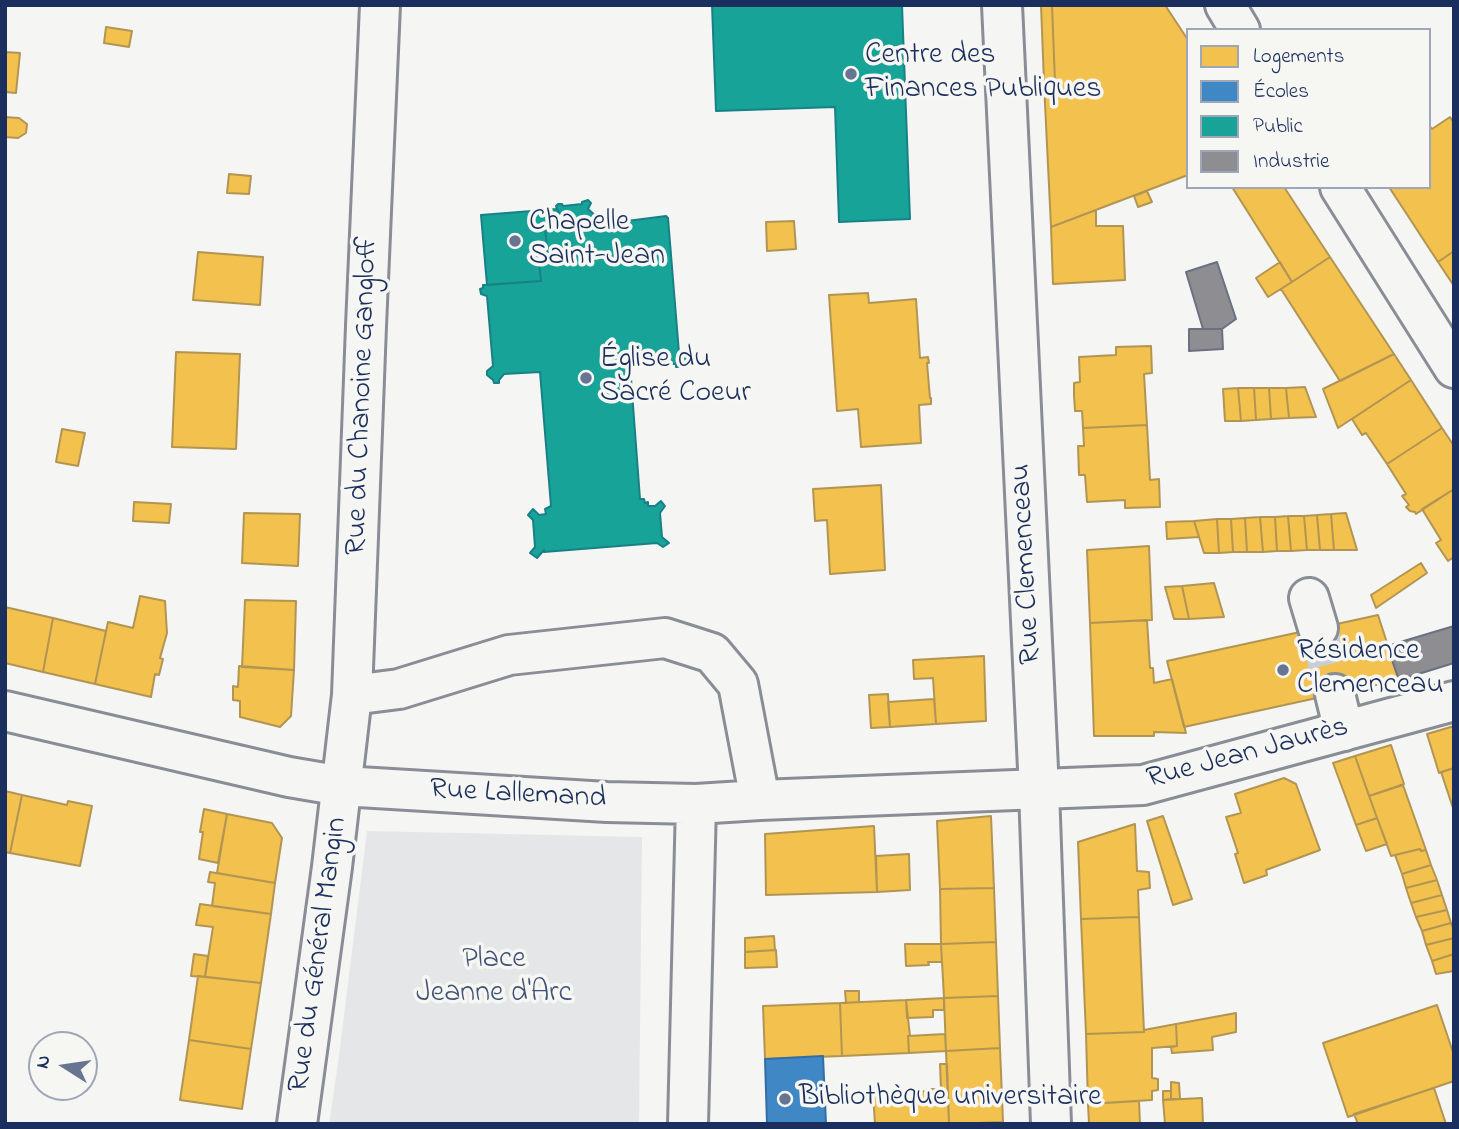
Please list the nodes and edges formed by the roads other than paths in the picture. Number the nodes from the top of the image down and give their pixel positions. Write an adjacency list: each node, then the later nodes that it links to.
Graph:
1 (380, 5): 8 (street, Rue du Chanoine Gangloff)
2 (1002, 5): 13 (street, Rue Clemenceau)
3 (1225, 5): 4 (street)
4 (1239, 28)
5 (1340, 189): 6 (street)
6 (1454, 368)
7 (1335, 694): 11 (street)
8 (352, 695): 12 (street, Rue du Chanoine Gangloff); 14 (street)
9 (1454, 701): 11 (street, Rue Jean Jaurès)
10 (5, 711): 12 (street, Rue Lallemand)
11 (1344, 730): 13 (street, Rue Jean Jaurès)
12 (342, 786): 15 (street, Rue Lallemand); 16 (street, Rue du Général Mangin)
13 (1039, 790): 14 (street, Rue Lallemand); 18 (street, Rue Clemenceau)
14 (760, 800): 15 (street, Rue Lallemand)
15 (696, 804): 17 (street)
16 (297, 1124)
17 (688, 1124)
18 (1051, 1124)

